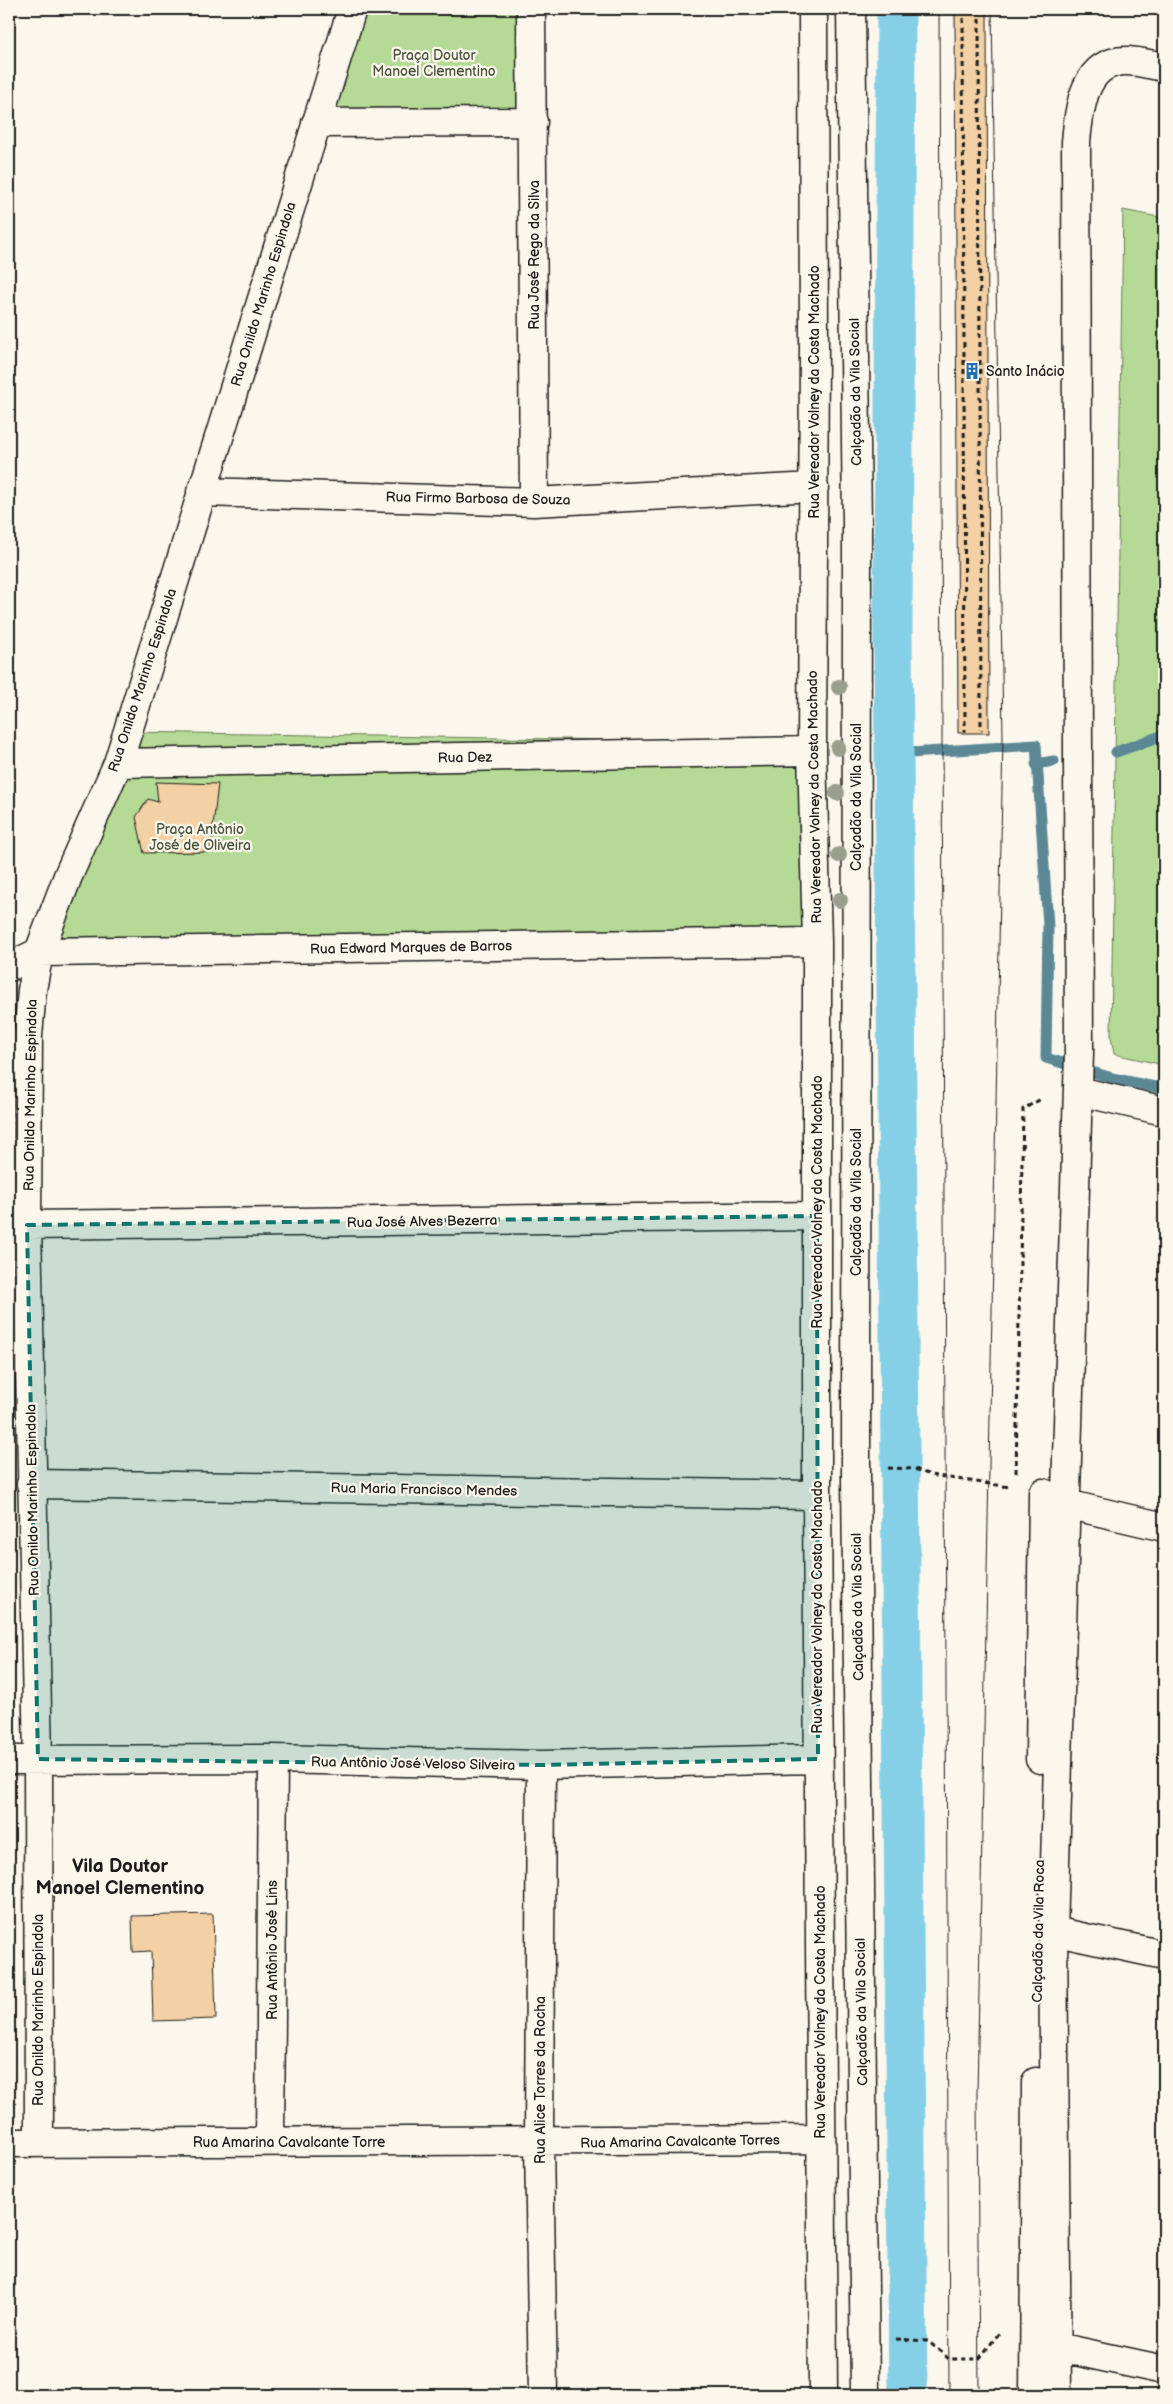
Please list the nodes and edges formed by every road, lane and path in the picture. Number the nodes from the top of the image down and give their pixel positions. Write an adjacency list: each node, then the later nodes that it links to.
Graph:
1 (352, 9): 9 (street, Rua Onildo Marinho Espindola)
2 (532, 9): 8 (street, Rua José Rego da Silva)
3 (813, 9): 10 (street, Rua Vereador Volney da Costa Machado)
4 (851, 9): 48 (street, Calçadão da Vila Social)
5 (963, 9): 14 (path)
6 (979, 9): 13 (path)
7 (1164, 67): 20 (street)
8 (533, 122): 9 (street); 12 (street, Rua José Rego da Silva)
9 (316, 123): 11 (street, Rua Onildo Marinho Espindola)
10 (814, 487): 12 (street, Rua Firmo Barbosa de Souza); 15 (street, Rua Vereador Volney da Costa Machado)
11 (201, 492): 12 (street, Rua Firmo Barbosa de Souza); 16 (street, Rua Onildo Marinho Espindola)
12 (534, 502)
13 (981, 730)
14 (965, 732)
15 (812, 751): 16 (street, Rua Dez); 17 (street, Rua Vereador Volney da Costa Machado)
16 (118, 763): 18 (street, Rua Onildo Marinho Espindola)
17 (816, 942): 18 (street, Rua Edward Marques de Barros); 22 (street, Rua Vereador Volney da Costa Machado)
18 (39, 952): 19 (street, Rua Edward Marques de Barros); 23 (street, Rua Onildo Marinho Espindola)
19 (9, 967)
20 (1078, 1074): 21 (street); 25 (path); 29 (street)
21 (1164, 1110)
22 (816, 1216): 23 (street, Rua José Alves Bezerra); 28 (street, Rua Vereador Volney da Costa Machado)
23 (21, 1234): 26 (street, Rua Onildo Marinho Espindola)
24 (887, 1468): 27 (path)
25 (1016, 1478)
26 (31, 1484): 28 (street, Rua Maria Francisco Mendes); 31 (street, Rua Onildo Marinho Espindola)
27 (1015, 1488)
28 (817, 1494): 33 (street, Rua Vereador Volney da Costa Machado)
29 (1066, 1504): 30 (street); 36 (street); 44 (street, Calçadão da Vila Roca)
30 (1164, 1527)
31 (38, 1759): 32 (street, Rua Antônio José Veloso Silveira); 34 (street, Rua Antônio José Veloso Silveira); 42 (street, Rua Onildo Marinho Espindola)
32 (273, 1759): 35 (street, Rua Antônio José Veloso Silveira); 39 (street, Rua Antônio José Lins)
33 (818, 1759): 35 (street, Rua Antônio José Veloso Silveira); 38 (street, Rua Vereador Volney da Costa Machado)
34 (9, 1760)
35 (541, 1765): 40 (street, Rua Alice Torres da Rocha)
36 (1053, 1931): 37 (street); 44 (street)
37 (1164, 1955)
38 (820, 2139): 40 (street, Rua Amarina Cavalcante Torres); 47 (street, Rua Vereador Volney da Costa Machado)
39 (270, 2141): 40 (street, Rua Amarina Cavalcante Torre); 42 (street, Rua Amarina Cavalcante Torre)
40 (539, 2142): 46 (street, Rua Alice Torres da Rocha)
41 (9, 2143): 42 (street)
42 (39, 2143)
43 (895, 2339): 44 (path)
44 (1045, 2343): 45 (street); 49 (street, Calçadão da Vila Roca); 50 (street)
45 (1164, 2370)
46 (543, 2395)
47 (823, 2395)
48 (865, 2395)
49 (1034, 2395)
50 (1057, 2395)

